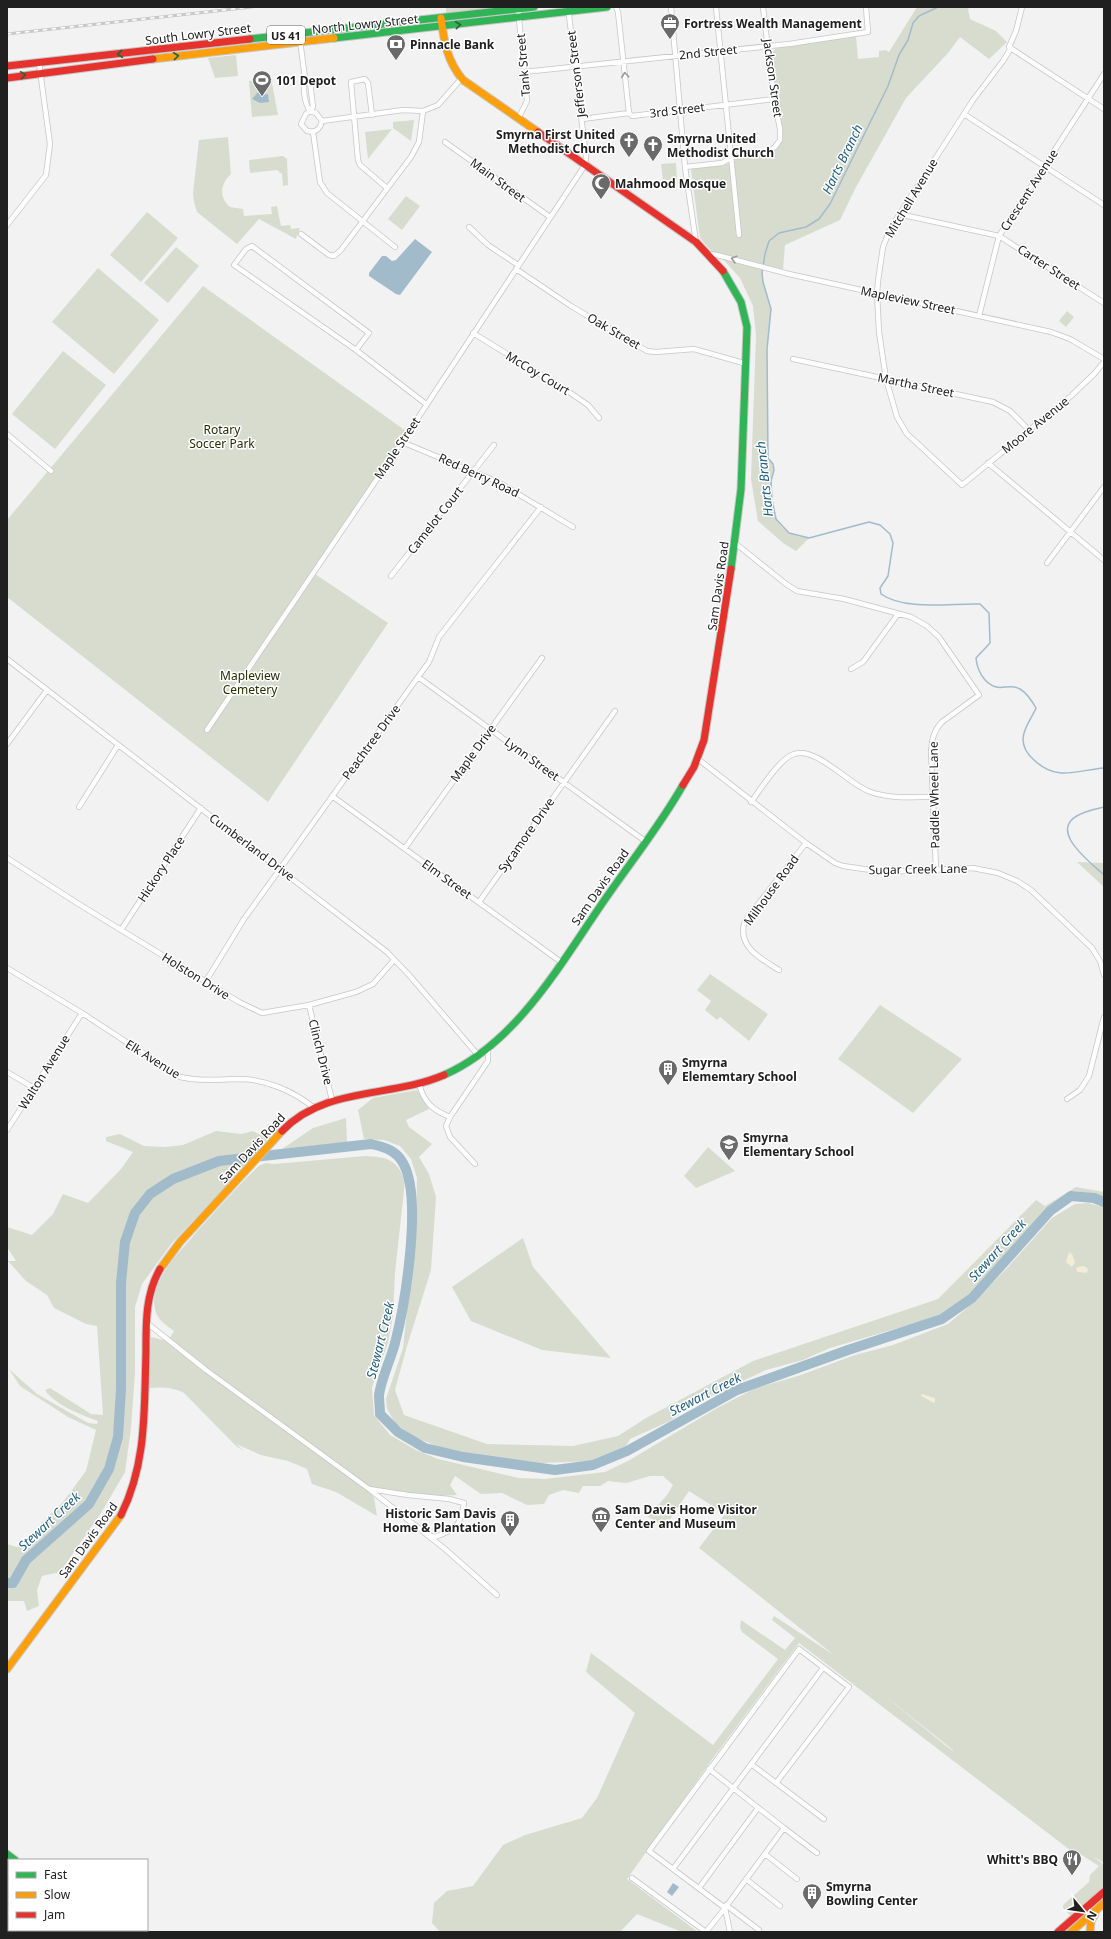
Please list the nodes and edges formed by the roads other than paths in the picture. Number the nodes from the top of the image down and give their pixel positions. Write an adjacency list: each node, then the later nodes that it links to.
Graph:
1 (534, 7): 9 (street, South Lowry Street / US 41)
2 (607, 7): 10 (street, North Lowry Street / US 41)
3 (616, 7): 20 (street)
4 (671, 7): 19 (street)
5 (716, 7): 18 (street)
6 (763, 7): 16 (street, Jackson Street)
7 (866, 7): 16 (street, 2nd Street)
8 (1022, 7): 17 (street, Mitchell Avenue)
9 (518, 9): 11 (street, South Lowry Street / US 41); 12 (street, Tank Street)
10 (569, 10): 12 (street, North Lowry Street / US 41); 23 (street, Jefferson Street)
11 (441, 18): 13 (street, Sam Davis Road); 14 (street, South Lowry Street / US 41)
12 (519, 18): 13 (street, North Lowry Street / US 41, one-way to 12); 24 (street, Tank Street)
13 (442, 26): 15 (street, North Lowry Street / US 41); 28 (street, Sam Davis Road)
14 (299, 33): 15 (street); 21 (street, South Lowry Street / US 41, one-way to 21)
15 (300, 42): 25 (street, North Lowry Street / US 41, one-way to 15); 34 (street)
16 (768, 46): 18 (street, 2nd Street); 29 (street, Jackson Street)
17 (1010, 48): 30 (street); 37 (street, Mitchell Avenue)
18 (722, 51): 19 (street, 2nd Street); 31 (street)
19 (675, 56): 20 (street, 2nd Street); 32 (street)
20 (624, 61): 23 (street, 2nd Street); 36 (street, one-way to 20)
21 (39, 63): 22 (street, South Lowry Street / US 41); 25 (street)
22 (7, 66)
23 (574, 66): 24 (street, 2nd Street); 41 (street, Jefferson Street)
24 (524, 72): 40 (street, Tank Street)
25 (40, 73): 27 (street, North Lowry Street / US 41, one-way to 25); 54 (street)
26 (1104, 74): 30 (street, Crescent Avenue)
27 (7, 78)
28 (461, 79): 35 (street); 40 (street, Sam Davis Road)
29 (774, 99): 31 (street, 3rd Street); 45 (street, Jackson Street)
30 (1088, 99): 33 (street); 47 (street, Crescent Avenue)
31 (727, 104): 32 (street, 3rd Street); 45 (street)
32 (680, 109): 36 (street, 3rd Street); 48 (street)
33 (1104, 109)
34 (310, 111): 42 (street); 43 (street)
35 (423, 111): 38 (street); 49 (street)
36 (629, 113): 41 (street, 3rd Street)
37 (964, 114): 47 (street); 51 (street, Mitchell Avenue)
38 (372, 116): 39 (street); 39 (street)
39 (354, 118): 42 (street); 49 (street)
40 (518, 119): 46 (street, Sam Davis Road)
41 (582, 119): 46 (street, Jefferson Street)
42 (322, 121): 43 (street)
43 (313, 132): 53 (street)
44 (445, 142): 52 (street, Main Street)
45 (732, 158): 48 (street); 57 (street)
46 (585, 165): 52 (street, Maple Street); 59 (street, Sam Davis Road)
47 (1044, 166): 50 (street); 58 (street, Crescent Avenue)
48 (685, 168): 59 (street)
49 (387, 188): 53 (street)
50 (1104, 205)
51 (899, 214): 58 (street, Carter Street); 63 (street, Mitchell Avenue)
52 (550, 217): 62 (street, Maple Street)
53 (362, 222): 56 (street); 60 (street)
54 (7, 225)
55 (469, 227): 62 (street, Oak Street)
56 (301, 234)
57 (739, 235)
58 (999, 236): 64 (street, Carter Street); 65 (street, Crescent Avenue)
59 (696, 242): 61 (street, Sam Davis Road)
60 (395, 247)
61 (708, 254): 63 (street, Mapleview Street, one-way to 61); 70 (street, Sam Davis Road)
62 (517, 267): 66 (street, Maple Street); 70 (street, Oak Street)
63 (877, 294): 65 (street, Mapleview Street); 71 (street, Mitchell Avenue)
64 (1104, 303)
65 (979, 316): 69 (street, Mapleview Street)
66 (473, 333): 72 (street, Maple Street); 73 (street, McCoy Court)
67 (356, 350): 67 (street); 72 (street)
68 (793, 359): 71 (street, Martha Street)
69 (1104, 360): 74 (street, Moore Avenue)
70 (747, 364): 86 (street, Sam Davis Road)
71 (886, 379): 74 (street, Martha Street); 81 (street, Mitchell Avenue)
72 (426, 404): 76 (street, Maple Street)
73 (599, 418)
74 (1029, 430): 78 (street, Moore Avenue)
75 (7, 434): 79 (street)
76 (402, 442): 80 (street, Red Berry Road); 98 (street, Maple Street)
77 (494, 445): 80 (street, Camelot Court)
78 (988, 463): 81 (street, Moore Avenue); 85 (street)
79 (51, 471)
80 (473, 471): 83 (street, Red Berry Road); 89 (street, Camelot Court)
81 (962, 485)
82 (1104, 488): 85 (street)
83 (541, 507): 84 (street, Red Berry Road); 94 (street, Peachtree Drive)
84 (573, 527)
85 (1071, 532): 87 (street); 88 (street)
86 (735, 542): 90 (street); 101 (street, Sam Davis Road)
87 (1104, 560)
88 (1047, 563)
89 (391, 576)
90 (898, 614): 93 (street); 104 (street, Paddle Wheel Lane)
91 (542, 658): 97 (street, Maple Drive)
92 (7, 659): 95 (street, Cumberland Drive)
93 (851, 669)
94 (418, 678): 97 (street, Lynn Street); 103 (street, Peachtree Drive)
95 (47, 690): 99 (street); 100 (street, Cumberland Drive)
96 (615, 711): 102 (street, Sycamore Drive)
97 (491, 729): 102 (street, Lynn Street); 110 (street, Maple Drive)
98 (207, 730)
99 (7, 744)
100 (118, 745): 106 (street); 107 (street, Cumberland Drive)
101 (698, 759): 105 (street, Sugar Creek Lane); 108 (street, Sam Davis Road)
102 (564, 782): 108 (street, Lynn Street); 114 (street, Sycamore Drive)
103 (332, 796): 110 (street, Elm Street); 112 (street, Peachtree Drive)
104 (932, 797): 105 (street); 113 (street, Paddle Wheel Lane)
105 (751, 802): 109 (street, Sugar Creek Lane)
106 (80, 807)
107 (201, 808): 112 (street, Cumberland Drive); 115 (street, Hickory Place)
108 (645, 841): 117 (street, Sam Davis Road)
109 (806, 843): 113 (street, Sugar Creek Lane); 119 (street, Milhouse Road)
110 (405, 848): 114 (street, Elm Street)
111 (8, 860): 115 (street, Holston Drive)
112 (280, 868): 116 (street, Cumberland Drive); 121 (street, Peachtree Drive)
113 (936, 869): 120 (street, Sugar Creek Lane)
114 (479, 902): 117 (street, Elm Street)
115 (121, 930): 121 (street, Holston Drive)
116 (394, 960): 122 (street, Holston Drive); 126 (street, Cumberland Drive)
117 (561, 962): 125 (street, Sam Davis Road)
118 (7, 968): 123 (street, Elk Avenue)
119 (779, 970)
120 (1104, 975)
121 (206, 981): 122 (street, Holston Drive)
122 (309, 1005): 131 (street, Clinch Drive)
123 (82, 1013): 129 (street, Walton Avenue); 132 (street, Elk Avenue)
124 (1104, 1017): 130 (street)
125 (488, 1048): 126 (street, Sam Davis Road); 133 (street)
126 (478, 1055): 128 (street, Sam Davis Road)
127 (7, 1072): 129 (street)
128 (419, 1084): 131 (street, Sam Davis Road); 133 (street)
129 (34, 1088): 134 (street, Walton Avenue)
130 (1067, 1099)
131 (332, 1100): 132 (street, Sam Davis Road)
132 (313, 1107): 136 (street, Sam Davis Road)
133 (450, 1117): 135 (street)
134 (7, 1130)
135 (475, 1164)
136 (146, 1323): 137 (street); 141 (street, Sam Davis Road)
137 (369, 1489): 138 (street); 138 (street)
138 (427, 1535): 139 (street)
139 (497, 1594)
140 (823, 1668): 142 (street); 143 (street); 144 (street)
141 (7, 1669)
142 (751, 1764): 144 (street); 145 (street)
143 (709, 1769): 145 (street); 151 (street)
144 (776, 1783): 147 (street)
145 (734, 1789): 146 (street); 151 (street)
146 (758, 1808): 148 (street); 155 (street)
147 (824, 1819)
148 (784, 1828): 149 (street); 150 (street)
149 (817, 1853)
150 (765, 1854): 153 (street); 154 (street)
151 (673, 1869): 155 (street)
152 (632, 1878): 164 (street)
153 (746, 1879): 158 (street); 159 (street)
154 (797, 1879)
155 (699, 1888): 158 (street)
156 (1104, 1892): 161 (street)
157 (1104, 1903): 160 (street)
158 (726, 1906): 162 (street); 164 (street); 165 (street)
159 (780, 1906)
160 (1098, 1909): 163 (street); 167 (street)
161 (1069, 1923): 163 (street); 166 (street)
162 (759, 1930)
163 (1074, 1931)
164 (706, 1932)
165 (730, 1932)
166 (1058, 1932)
167 (1090, 1932)

